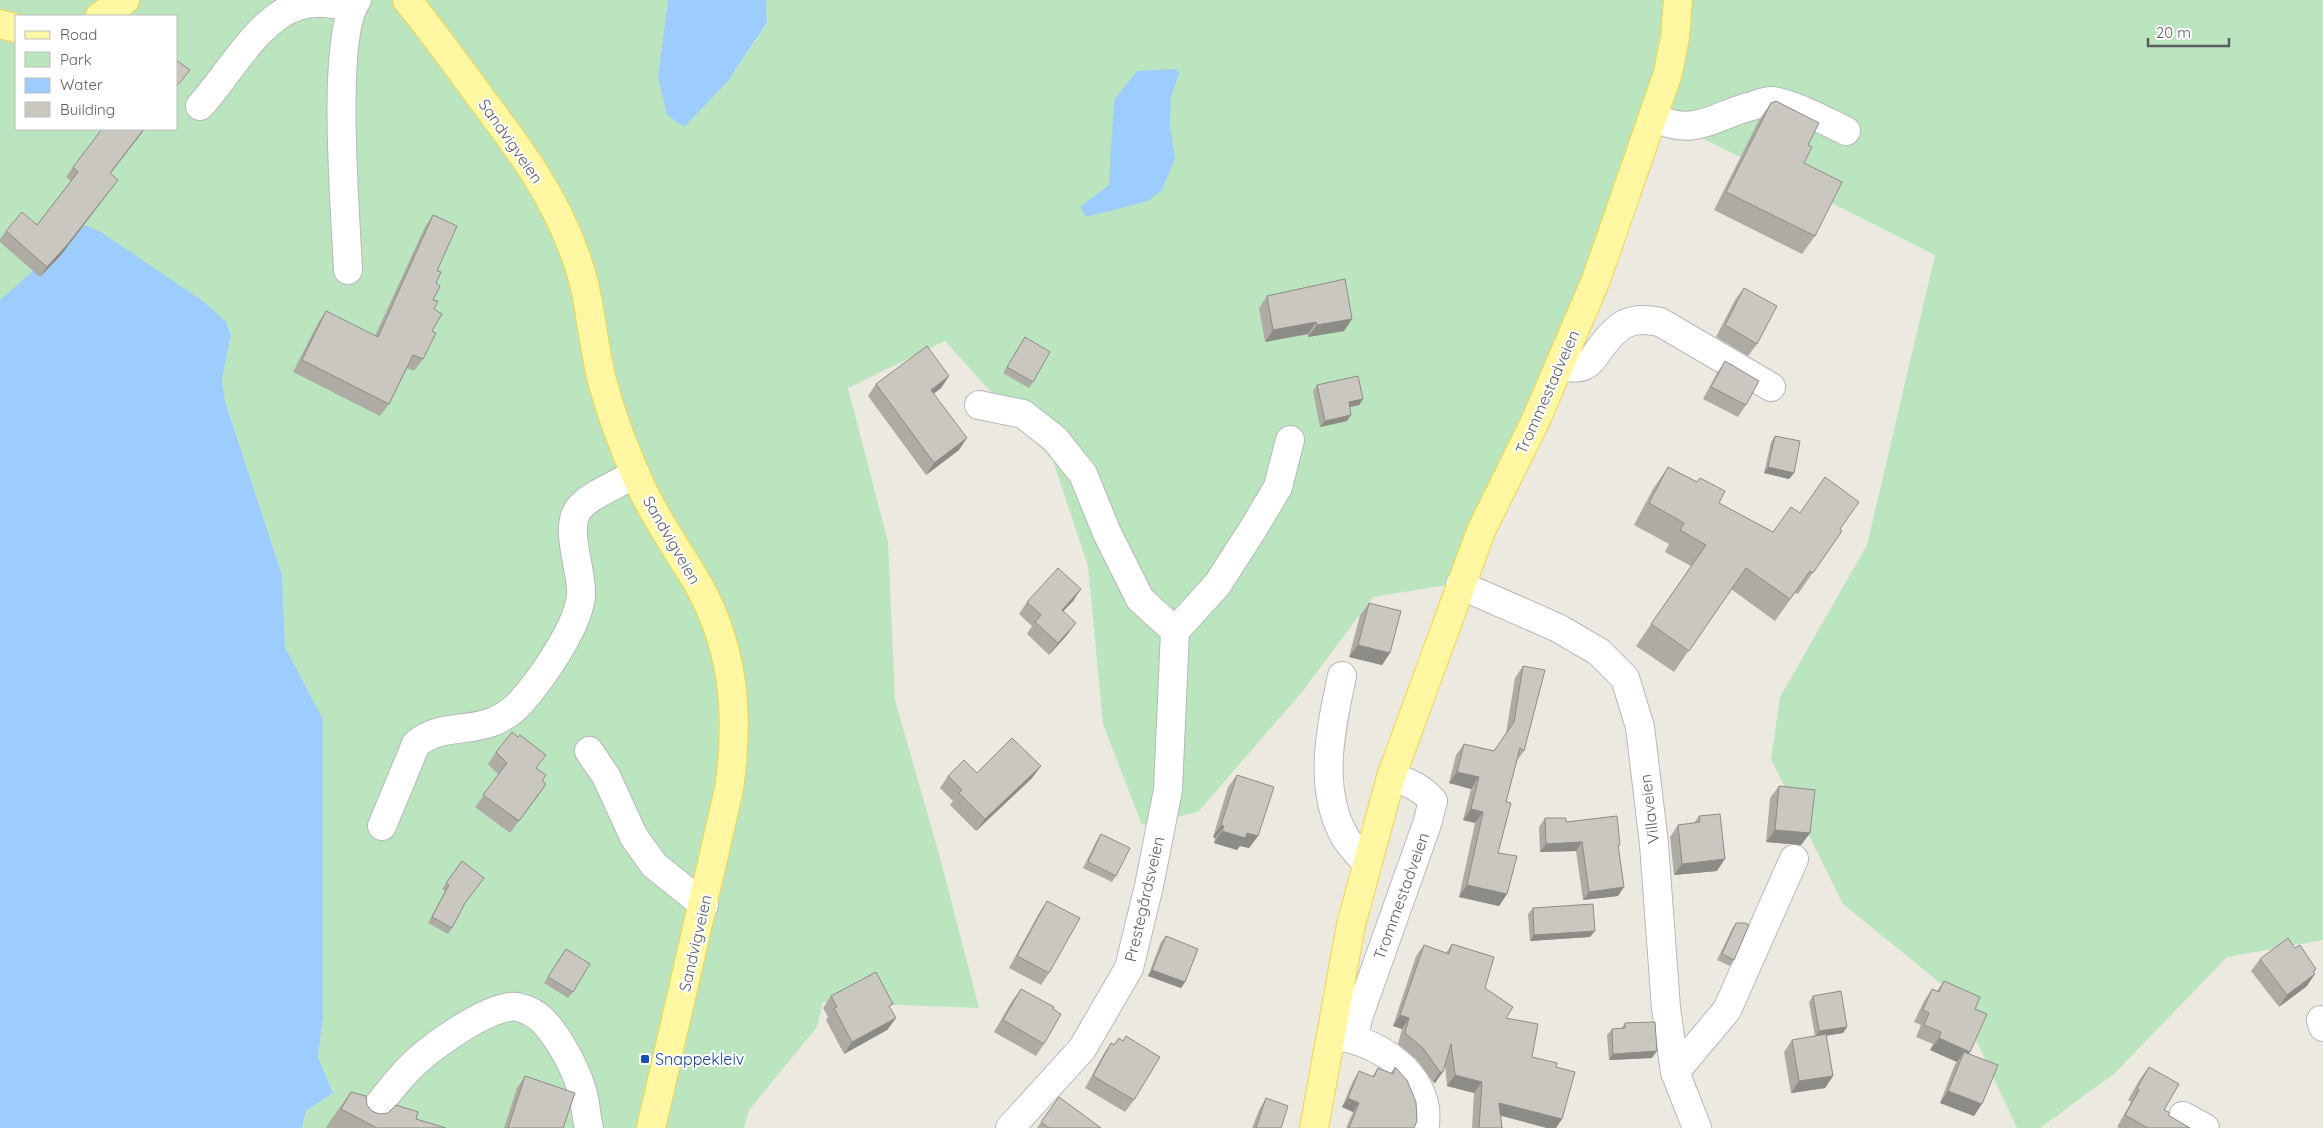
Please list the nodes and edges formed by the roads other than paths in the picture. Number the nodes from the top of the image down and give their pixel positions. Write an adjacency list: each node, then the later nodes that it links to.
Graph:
1 (125, 0): 5 (main road)
2 (407, 0): 16 (main road, Sandvigveien)
3 (1678, 0): 9 (main road, Trommestadveien)
4 (354, 4): 8 (street); 11 (street)
5 (102, 15)
6 (0, 24): 7 (main road)
7 (15, 28)
8 (200, 106)
9 (1653, 117): 10 (street); 12 (main road, Trommestadveien)
10 (1846, 131)
11 (348, 270)
12 (1560, 366): 13 (street); 17 (main road, Trommestadveien)
13 (1771, 387)
14 (979, 405): 18 (street)
15 (1290, 440): 18 (street)
16 (635, 473): 22 (street); 25 (main road, Sandvigveien)
17 (1460, 585): 21 (main road, Trommestadveien); 27 (street, Villaveien)
18 (1175, 631): 31 (street, Prestegårdsveien)
19 (1342, 676): 24 (street)
20 (589, 751): 25 (street)
21 (1391, 777): 24 (main road, Trommestadveien); 26 (street, Trommestadveien)
22 (382, 826)
23 (1794, 859): 27 (street)
24 (1367, 864): 26 (main road, Trommestadveien)
25 (704, 905): 30 (main road, Sandvigveien)
26 (1343, 1037): 32 (main road, Trommestadveien); 33 (street)
27 (1675, 1072): 34 (street, Villaveien)
28 (361, 1128): 29 (street)
29 (589, 1128)
30 (651, 1128)
31 (1010, 1128)
32 (1314, 1128)
33 (1426, 1128)
34 (1697, 1128)

